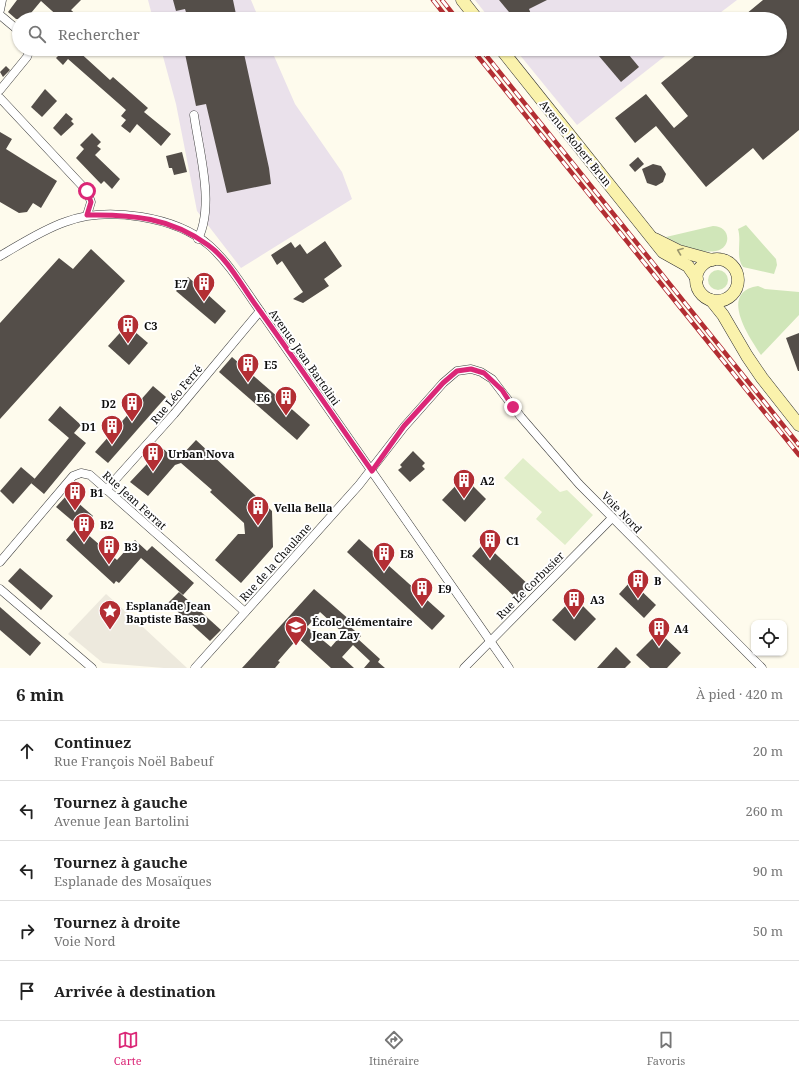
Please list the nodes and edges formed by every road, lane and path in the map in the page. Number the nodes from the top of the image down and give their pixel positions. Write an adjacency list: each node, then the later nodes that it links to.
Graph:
1 (2, 0): 3 (street)
2 (462, 0): 4 (street)
3 (0, 10)
4 (471, 12)
5 (0, 15): 6 (street)
6 (12, 25)
7 (27, 56): 9 (street)
8 (507, 56): 13 (street, Avenue Robert Brun)
9 (0, 90)
10 (0, 98): 12 (street)
11 (194, 115): 14 (street)
12 (87, 215): 14 (street, Avenue Jean Bartolini); 15 (street, Avenue Jean Bartolini)
13 (651, 237): 16 (street, Avenue Robert Brun, one-way to 13); 17 (street, Avenue Robert Brun)
14 (198, 239): 20 (street, Avenue Jean Bartolini)
15 (0, 256)
16 (712, 260): 17 (street); 18 (street)
17 (697, 279): 19 (street)
18 (732, 296): 19 (street); 21 (street)
19 (710, 300): 21 (street)
20 (260, 311): 24 (street, Avenue Jean Bartolini); 25 (street, Rue Léo Ferré)
21 (736, 336): 23 (street)
22 (471, 369): 24 (street, Rue de la Chaulane); 26 (street, Voie Nord)
23 (799, 425)
24 (372, 471): 29 (street, Rue de la Chaulane); 30 (street, Avenue Jean Bartolini)
25 (106, 490): 27 (street, Rue Jean Ferrat); 29 (street, Rue Jean Ferrat)
26 (612, 518): 30 (street, Rue Le Corbusier); 35 (street, Voie Nord)
27 (0, 562)
28 (0, 589): 31 (street)
29 (245, 612): 32 (street, Rue de la Chaulane)
30 (490, 641): 33 (street, Rue Le Corbusier); 34 (street, Avenue Jean Bartolini)
31 (92, 668)
32 (195, 668)
33 (464, 668)
34 (509, 668)
35 (762, 668)

